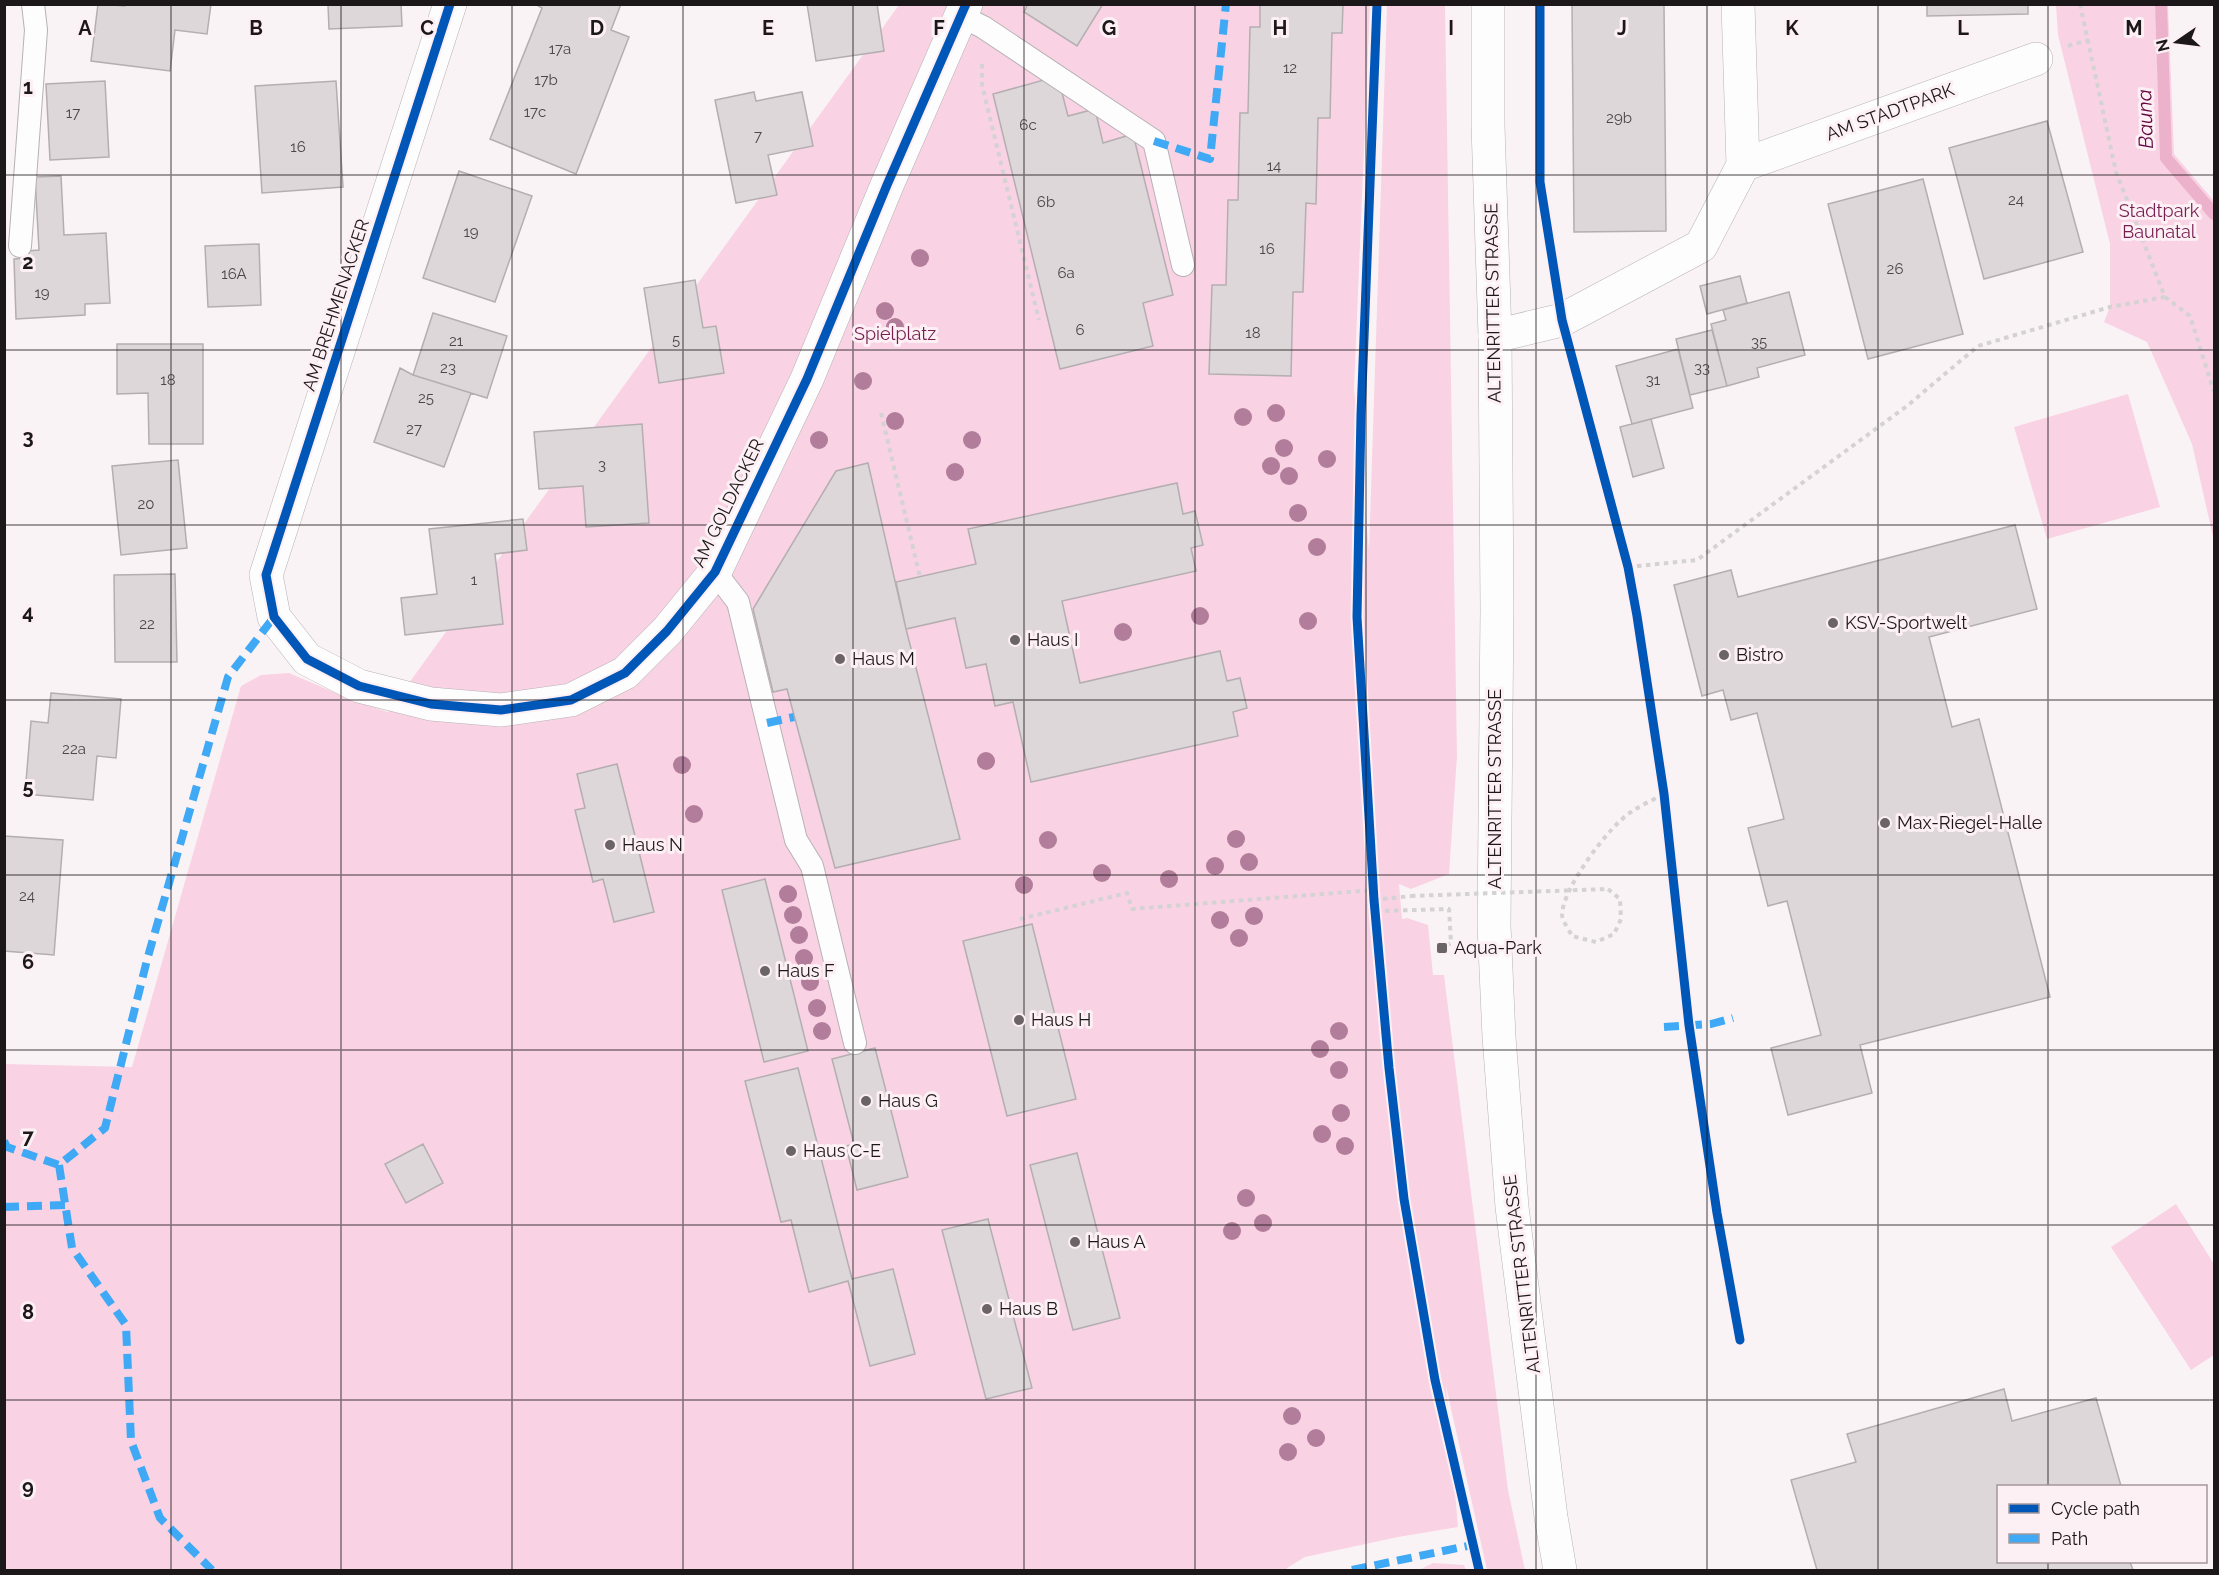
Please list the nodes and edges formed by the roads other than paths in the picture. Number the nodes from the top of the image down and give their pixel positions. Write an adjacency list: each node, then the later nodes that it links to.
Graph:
1 (33, 4): 8 (lane)
2 (450, 4): 12 (street, AM BREHMENACKER)
3 (1488, 4): 10 (street, ALTENRITTER STRASSE)
4 (1738, 4): 7 (street)
5 (970, 16): 9 (lane); 11 (street, AM GOLDACKER)
6 (2036, 59): 7 (street, AM STADTPARK)
7 (1743, 165): 10 (street)
8 (20, 246)
9 (1183, 265)
10 (1495, 336): 14 (street, ALTENRITTER STRASSE)
11 (715, 572): 12 (street, AM GOLDACKER); 13 (lane)
12 (274, 617)
13 (855, 1043)
14 (1560, 1570)

